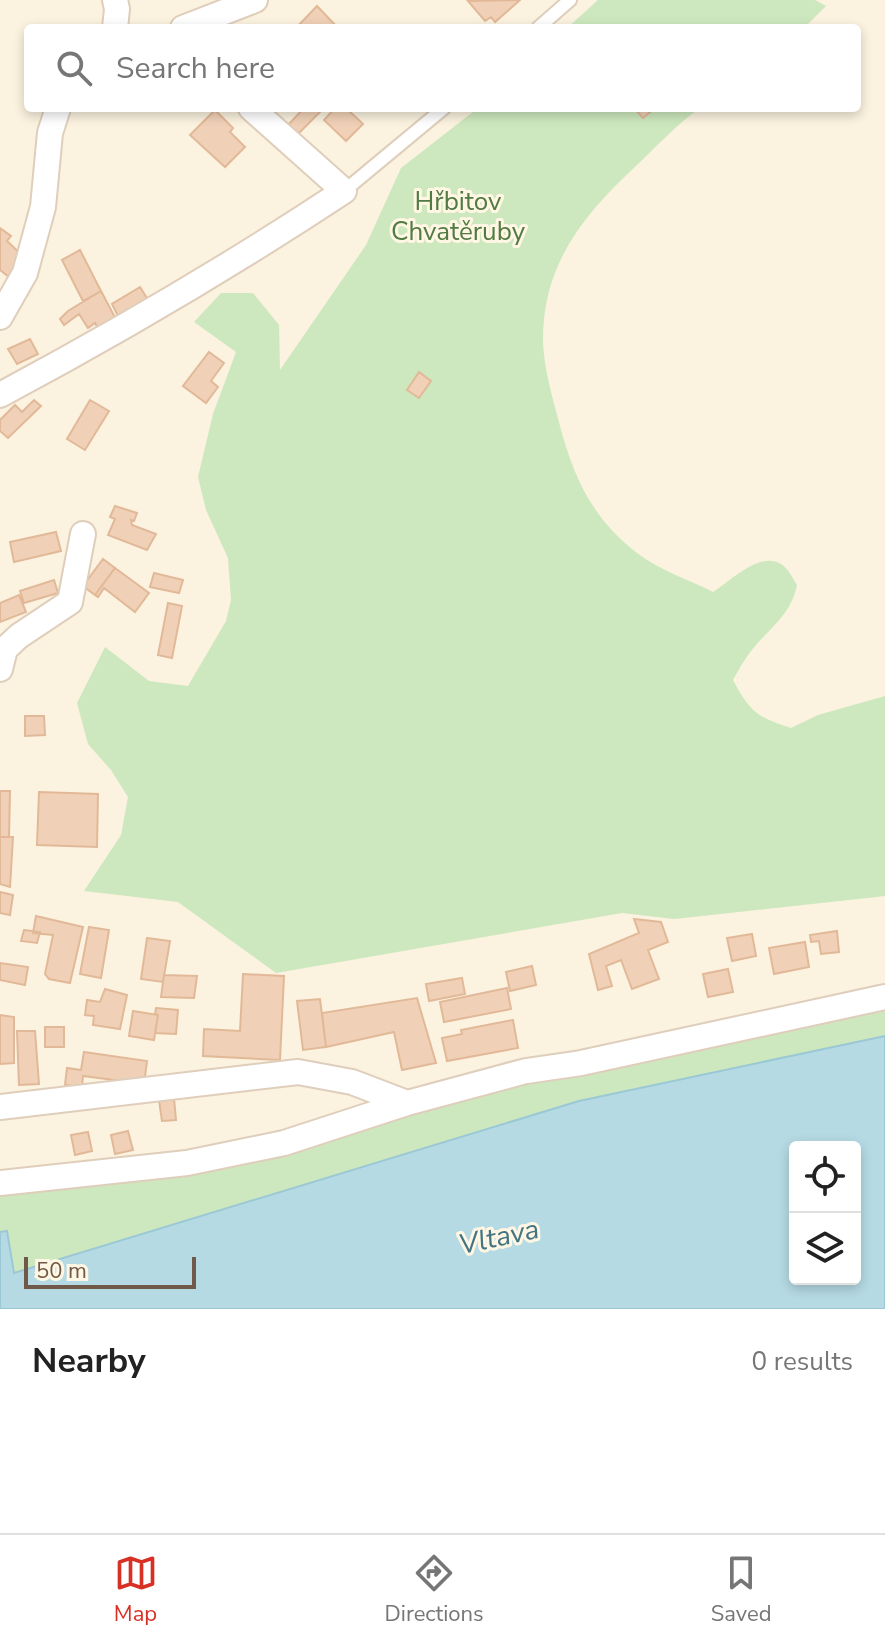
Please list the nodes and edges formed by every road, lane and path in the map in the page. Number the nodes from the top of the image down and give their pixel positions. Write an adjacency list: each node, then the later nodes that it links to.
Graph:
1 (115, 0): 4 (street)
2 (255, 0): 5 (street)
3 (570, 0): 6 (lane)
4 (121, 24)
5 (193, 24)
6 (543, 24)
7 (57, 112): 11 (street)
8 (255, 112): 10 (street)
9 (439, 112): 10 (lane)
10 (344, 191): 12 (street)
11 (0, 317)
12 (0, 395)
13 (83, 534): 14 (street)
14 (0, 669)
15 (885, 997): 16 (street)
16 (407, 1103): 17 (street); 18 (street)
17 (0, 1107)
18 (0, 1183)

